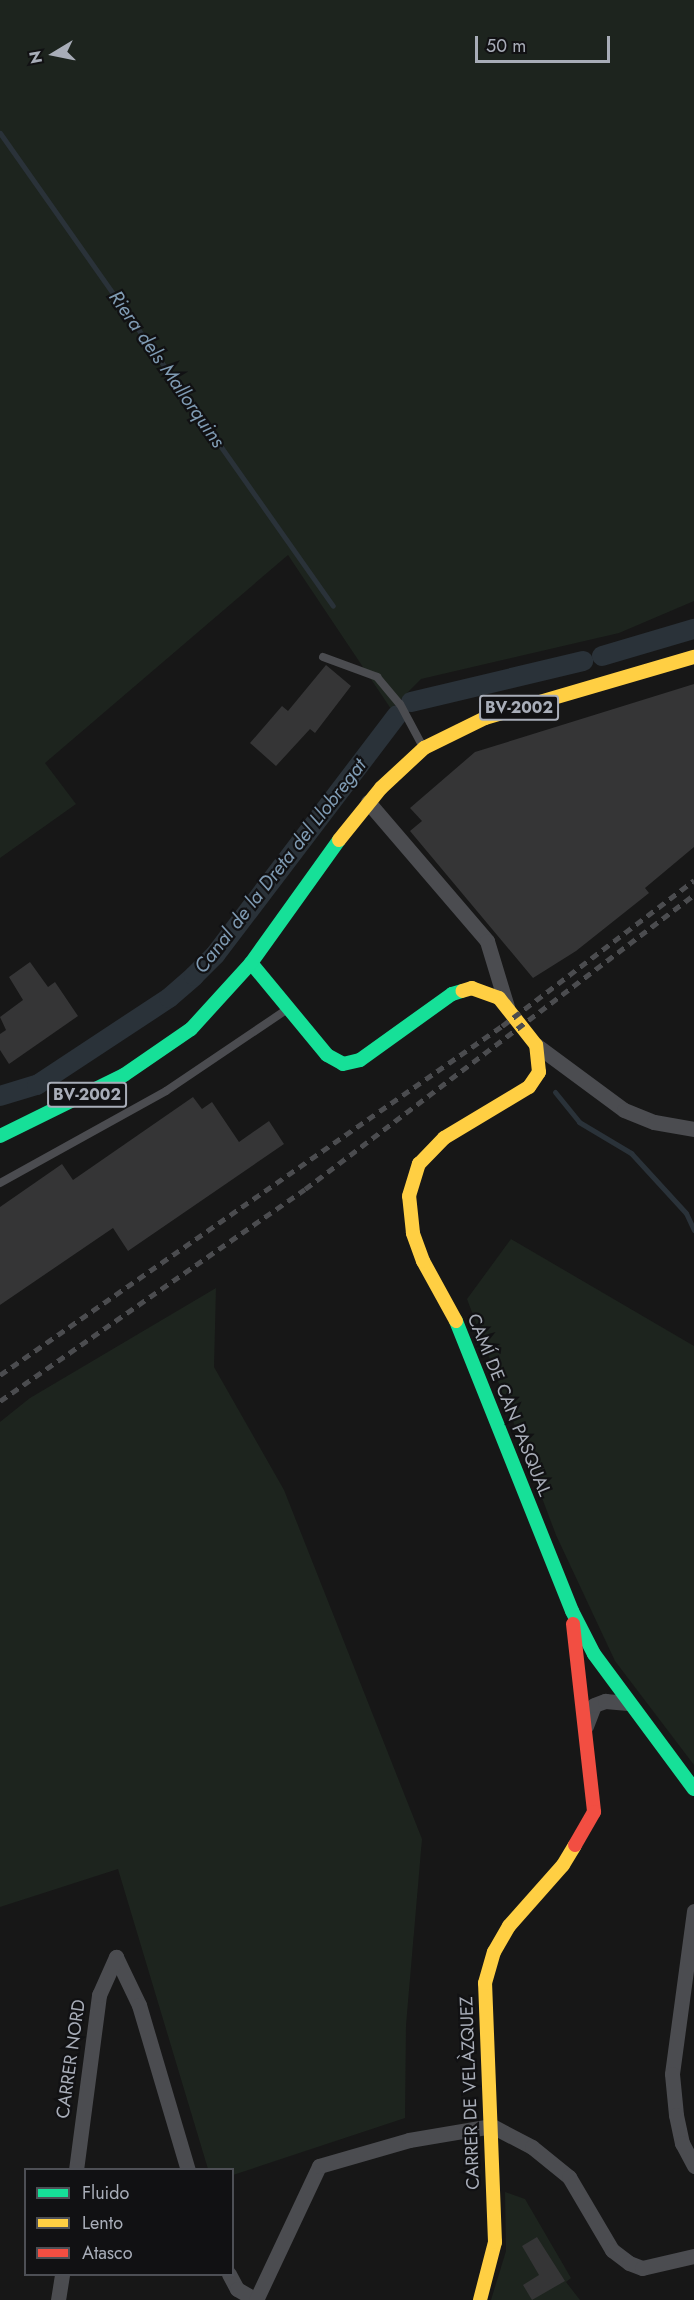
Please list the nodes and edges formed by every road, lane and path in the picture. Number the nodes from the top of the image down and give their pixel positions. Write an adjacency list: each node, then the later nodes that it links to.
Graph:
1 (324, 657): 3 (lane)
2 (694, 657): 3 (street, BV-2002)
3 (424, 748): 4 (street, BV-2002)
4 (368, 802): 5 (street, BV-2002); 6 (street)
5 (251, 963): 7 (street); 10 (street, BV-2002)
6 (507, 1007): 7 (street); 8 (street)
7 (288, 1009): 11 (lane)
8 (536, 1045): 9 (street); 12 (street, CAMÍ DE CAN PASQUAL)
9 (694, 1129)
10 (0, 1136)
11 (0, 1183)
12 (572, 1611): 13 (street); 14 (street, CARRER DE VELÀZQUEZ)
13 (628, 1703): 14 (street, CARRER DE VELÀZQUEZ); 15 (street)
14 (584, 1738): 17 (street, CARRER DE VELÀZQUEZ)
15 (694, 1789)
16 (694, 1911): 18 (street)
17 (492, 2126): 21 (street); 25 (street); 26 (street, CARRER DE VELÀZQUEZ)
18 (694, 2166)
19 (76, 2168): 20 (street, CARRER NORD)
20 (188, 2168)
21 (694, 2256)
22 (62, 2276): 24 (street)
23 (230, 2276): 25 (street)
24 (58, 2300)
25 (256, 2300)
26 (480, 2300)

